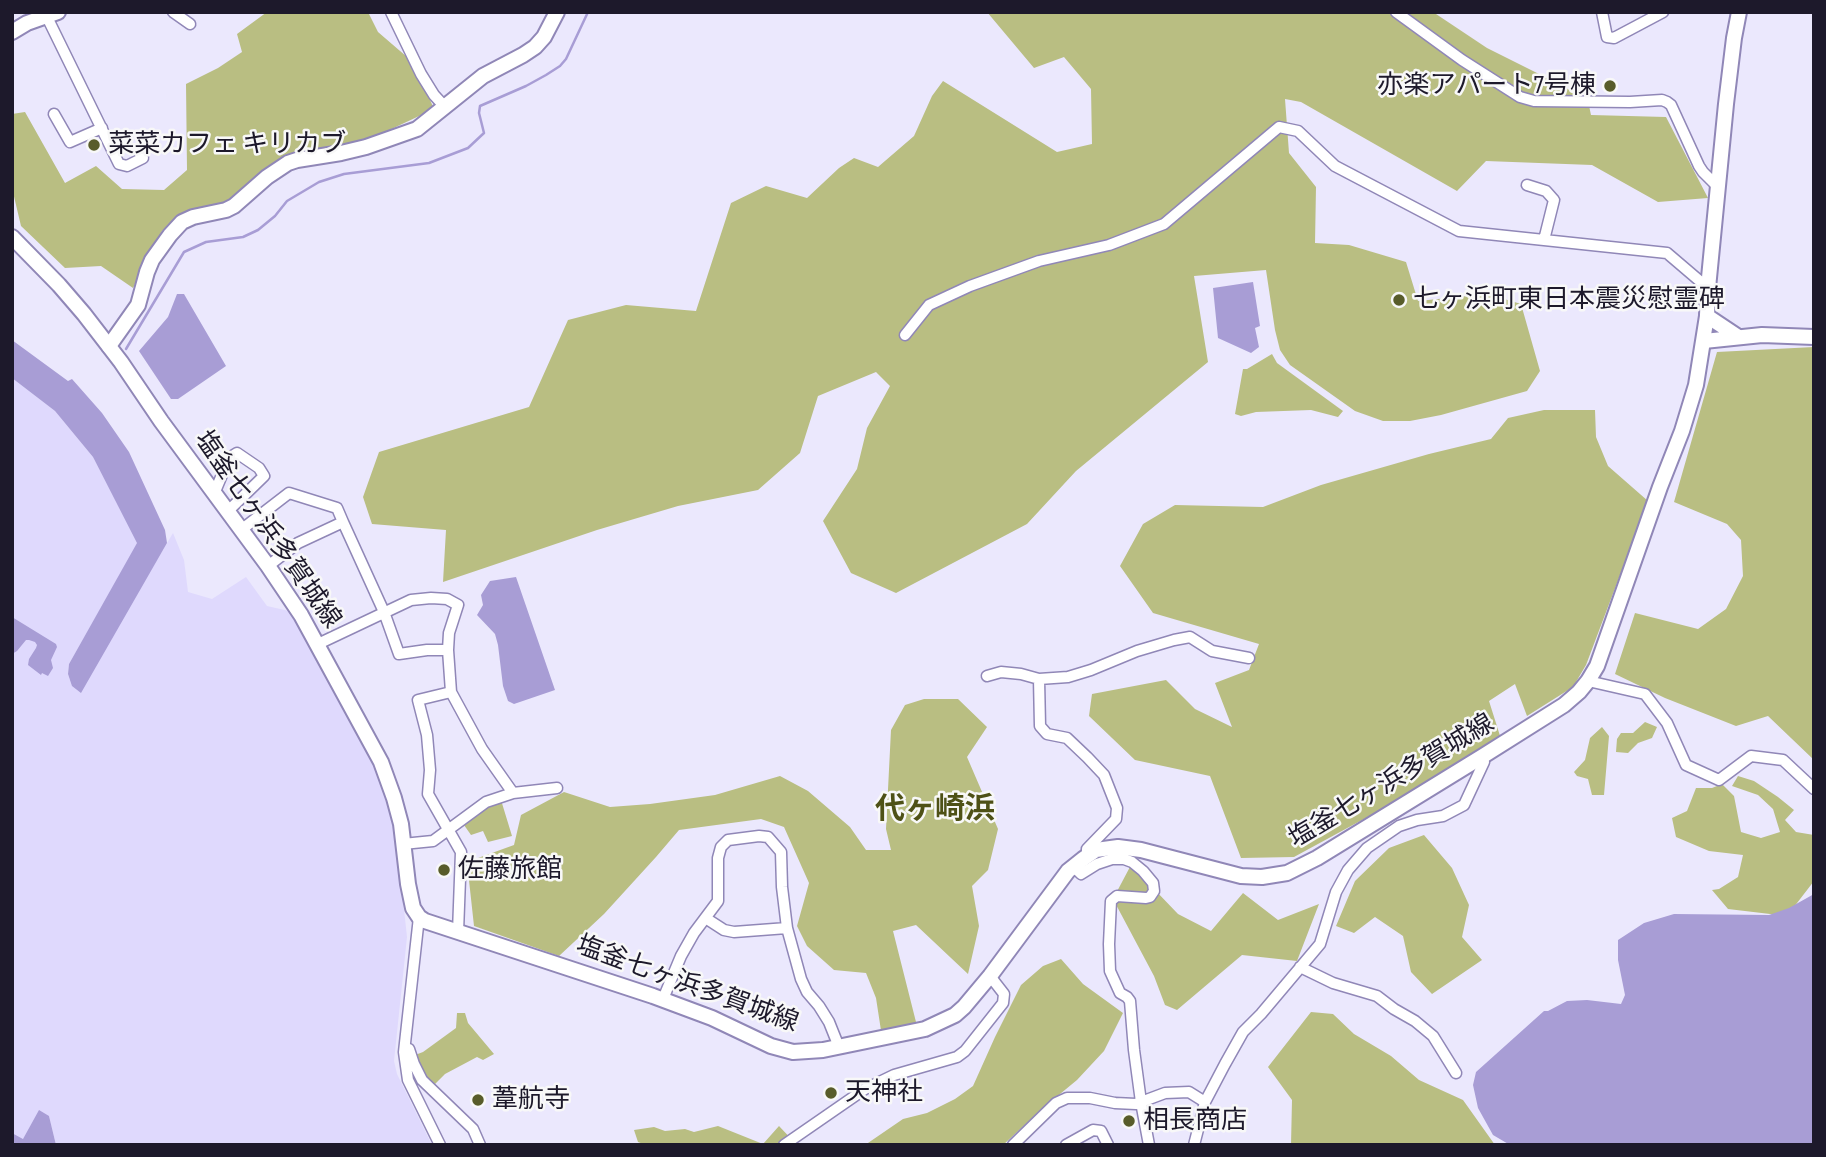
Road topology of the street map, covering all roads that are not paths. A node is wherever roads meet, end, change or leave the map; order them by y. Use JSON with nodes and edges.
{"nodes":[{"id":1,"x":173,"y":12,"type":"edge"},
{"id":2,"x":391,"y":12,"type":"edge"},
{"id":3,"x":557,"y":12,"type":"edge"},
{"id":4,"x":1396,"y":12,"type":"edge"},
{"id":5,"x":1602,"y":12,"type":"edge"},
{"id":6,"x":1663,"y":12,"type":"edge"},
{"id":7,"x":1739,"y":12,"type":"edge"},
{"id":8,"x":52,"y":15,"type":"edge"},
{"id":9,"x":190,"y":24,"type":"dead end"},
{"id":10,"x":12,"y":32,"type":"edge"},
{"id":11,"x":444,"y":107,"type":"junction"},
{"id":12,"x":54,"y":114,"type":"dead end"},
{"id":13,"x":102,"y":128,"type":"junction"},
{"id":14,"x":144,"y":158,"type":"dead end"},
{"id":15,"x":1527,"y":185,"type":"dead end"},
{"id":16,"x":1718,"y":187,"type":"junction"},
{"id":17,"x":12,"y":237,"type":"edge"},
{"id":18,"x":1544,"y":240,"type":"junction"},
{"id":19,"x":1708,"y":288,"type":"junction"},
{"id":20,"x":1707,"y":316,"type":"junction"},
{"id":21,"x":905,"y":335,"type":"dead end"},
{"id":22,"x":1737,"y":337,"type":"junction"},
{"id":23,"x":1814,"y":337,"type":"edge"},
{"id":24,"x":1704,"y":341,"type":"junction"},
{"id":25,"x":109,"y":346,"type":"junction"},
{"id":26,"x":214,"y":494,"type":"junction"},
{"id":27,"x":228,"y":512,"type":"junction"},
{"id":28,"x":343,"y":522,"type":"junction"},
{"id":29,"x":241,"y":530,"type":"junction"},
{"id":30,"x":268,"y":566,"type":"junction"},
{"id":31,"x":384,"y":612,"type":"junction"},
{"id":32,"x":318,"y":645,"type":"junction"},
{"id":33,"x":448,"y":650,"type":"junction"},
{"id":34,"x":1249,"y":658,"type":"dead end"},
{"id":35,"x":987,"y":676,"type":"dead end"},
{"id":36,"x":1039,"y":679,"type":"junction"},
{"id":37,"x":1588,"y":681,"type":"junction"},
{"id":38,"x":451,"y":692,"type":"junction"},
{"id":39,"x":1483,"y":756,"type":"junction"},
{"id":40,"x":557,"y":788,"type":"dead end"},
{"id":41,"x":1814,"y":789,"type":"edge"},
{"id":42,"x":513,"y":793,"type":"junction"},
{"id":43,"x":449,"y":831,"type":"junction"},
{"id":44,"x":403,"y":844,"type":"junction"},
{"id":45,"x":1087,"y":856,"type":"junction"},
{"id":46,"x":1073,"y":866,"type":"junction"},
{"id":47,"x":419,"y":916,"type":"junction"},
{"id":48,"x":707,"y":919,"type":"junction"},
{"id":49,"x":787,"y":928,"type":"junction"},
{"id":50,"x":458,"y":932,"type":"junction"},
{"id":51,"x":1300,"y":967,"type":"junction"},
{"id":52,"x":989,"y":976,"type":"junction"},
{"id":53,"x":663,"y":999,"type":"junction"},
{"id":54,"x":406,"y":1035,"type":"junction"},
{"id":55,"x":839,"y":1046,"type":"junction"},
{"id":56,"x":1456,"y":1073,"type":"dead end"},
{"id":57,"x":1142,"y":1102,"type":"junction"},
{"id":58,"x":1205,"y":1102,"type":"junction"},
{"id":59,"x":1015,"y":1144,"type":"edge"},
{"id":60,"x":440,"y":1145,"type":"edge"},
{"id":61,"x":480,"y":1145,"type":"edge"},
{"id":62,"x":784,"y":1145,"type":"edge"},
{"id":63,"x":1066,"y":1145,"type":"edge"},
{"id":64,"x":1108,"y":1145,"type":"edge"},
{"id":65,"x":1149,"y":1145,"type":"edge"},
{"id":66,"x":1194,"y":1145,"type":"edge"}],
"edges":[{"from":1,"to":9,"type":"street"},
{"from":2,"to":11,"type":"street"},
{"from":3,"to":11,"type":"main road"},
{"from":4,"to":16,"type":"street"},
{"from":5,"to":6,"type":"street"},
{"from":7,"to":16,"type":"main road","name":"塩釜七ヶ浜多賀城線"},
{"from":8,"to":10,"type":"main road"},
{"from":8,"to":13,"type":"street"},
{"from":11,"to":25,"type":"main road"},
{"from":12,"to":13,"type":"street"},
{"from":13,"to":14,"type":"street"},
{"from":15,"to":18,"type":"street"},
{"from":16,"to":19,"type":"main road","name":"塩釜七ヶ浜多賀城線"},
{"from":17,"to":25,"type":"main road","name":"塩釜七ヶ浜多賀城線"},
{"from":18,"to":19,"type":"street"},
{"from":18,"to":21,"type":"street"},
{"from":19,"to":20,"type":"main road","name":"塩釜七ヶ浜多賀城線"},
{"from":20,"to":22,"type":"main road"},
{"from":20,"to":24,"type":"main road","name":"塩釜七ヶ浜多賀城線"},
{"from":22,"to":23,"type":"main road"},
{"from":22,"to":24,"type":"main road"},
{"from":24,"to":37,"type":"main road","name":"塩釜七ヶ浜多賀城線"},
{"from":25,"to":26,"type":"main road","name":"塩釜七ヶ浜多賀城線"},
{"from":26,"to":27,"type":"main road","name":"塩釜七ヶ浜多賀城線"},
{"from":26,"to":27,"type":"street"},
{"from":27,"to":29,"type":"main road","name":"塩釜七ヶ浜多賀城線"},
{"from":28,"to":29,"type":"street"},
{"from":28,"to":30,"type":"street"},
{"from":28,"to":31,"type":"street"},
{"from":29,"to":30,"type":"main road","name":"塩釜七ヶ浜多賀城線"},
{"from":30,"to":32,"type":"main road","name":"塩釜七ヶ浜多賀城線"},
{"from":31,"to":32,"type":"street"},
{"from":31,"to":33,"type":"street"},
{"from":31,"to":33,"type":"street"},
{"from":32,"to":44,"type":"main road","name":"塩釜七ヶ浜多賀城線"},
{"from":33,"to":38,"type":"street"},
{"from":34,"to":36,"type":"street"},
{"from":35,"to":36,"type":"street"},
{"from":36,"to":45,"type":"street"},
{"from":37,"to":39,"type":"main road","name":"塩釜七ヶ浜多賀城線"},
{"from":37,"to":41,"type":"street"},
{"from":38,"to":42,"type":"street"},
{"from":38,"to":43,"type":"street"},
{"from":39,"to":45,"type":"main road","name":"塩釜七ヶ浜多賀城線"},
{"from":39,"to":51,"type":"street"},
{"from":40,"to":42,"type":"street"},
{"from":42,"to":43,"type":"street"},
{"from":43,"to":44,"type":"street"},
{"from":43,"to":50,"type":"street"},
{"from":44,"to":47,"type":"main road","name":"塩釜七ヶ浜多賀城線"},
{"from":45,"to":46,"type":"main road","name":"塩釜七ヶ浜多賀城線"},
{"from":46,"to":52,"type":"main road","name":"塩釜七ヶ浜多賀城線"},
{"from":46,"to":57,"type":"street"},
{"from":47,"to":50,"type":"main road","name":"塩釜七ヶ浜多賀城線"},
{"from":47,"to":54,"type":"street"},
{"from":48,"to":49,"type":"street"},
{"from":48,"to":49,"type":"street"},
{"from":48,"to":53,"type":"street"},
{"from":49,"to":55,"type":"street"},
{"from":50,"to":53,"type":"main road","name":"塩釜七ヶ浜多賀城線"},
{"from":51,"to":56,"type":"street"},
{"from":51,"to":58,"type":"street"},
{"from":52,"to":55,"type":"main road","name":"塩釜七ヶ浜多賀城線"},
{"from":52,"to":62,"type":"street"},
{"from":53,"to":55,"type":"main road","name":"塩釜七ヶ浜多賀城線"},
{"from":54,"to":60,"type":"street"},
{"from":54,"to":61,"type":"street"},
{"from":57,"to":58,"type":"street"},
{"from":57,"to":59,"type":"street"},
{"from":57,"to":65,"type":"street"},
{"from":58,"to":66,"type":"street"},
{"from":63,"to":64,"type":"street"}]}
